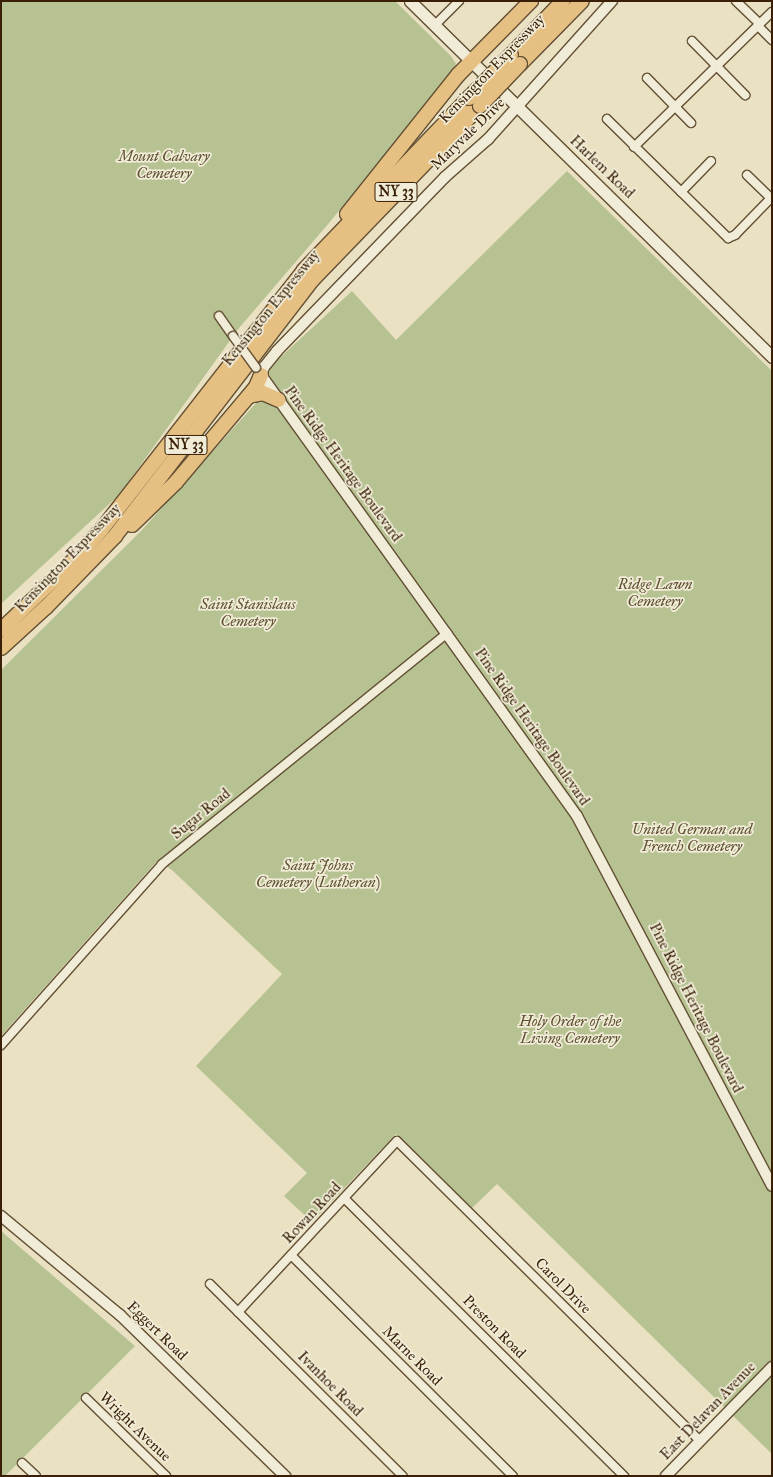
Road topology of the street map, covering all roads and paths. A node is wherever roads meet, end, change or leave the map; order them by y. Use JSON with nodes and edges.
{"nodes":[{"id":1,"x":410,"y":1,"type":"edge"},
{"id":2,"x":459,"y":1,"type":"edge"},
{"id":3,"x":531,"y":1,"type":"edge"},
{"id":4,"x":563,"y":1,"type":"edge"},
{"id":5,"x":582,"y":1,"type":"edge"},
{"id":6,"x":612,"y":1,"type":"edge"},
{"id":7,"x":736,"y":1,"type":"edge"},
{"id":8,"x":772,"y":12,"type":"edge"},
{"id":9,"x":435,"y":25,"type":"junction"},
{"id":10,"x":759,"y":25,"type":"junction"},
{"id":11,"x":772,"y":40,"type":"edge"},
{"id":12,"x":692,"y":41,"type":"dead end"},
{"id":13,"x":515,"y":60,"type":"junction"},
{"id":14,"x":472,"y":61,"type":"junction"},
{"id":15,"x":718,"y":67,"type":"junction"},
{"id":16,"x":647,"y":78,"type":"dead end"},
{"id":17,"x":745,"y":95,"type":"dead end"},
{"id":18,"x":474,"y":102,"type":"junction"},
{"id":19,"x":518,"y":106,"type":"junction"},
{"id":20,"x":675,"y":106,"type":"junction"},
{"id":21,"x":607,"y":119,"type":"dead end"},
{"id":22,"x":691,"y":123,"type":"dead end"},
{"id":23,"x":634,"y":147,"type":"junction"},
{"id":24,"x":711,"y":161,"type":"dead end"},
{"id":25,"x":747,"y":175,"type":"dead end"},
{"id":26,"x":681,"y":192,"type":"junction"},
{"id":27,"x":772,"y":198,"type":"edge"},
{"id":28,"x":322,"y":251,"type":"junction"},
{"id":29,"x":219,"y":316,"type":"dead end"},
{"id":30,"x":772,"y":357,"type":"edge"},
{"id":31,"x":259,"y":371,"type":"junction"},
{"id":32,"x":248,"y":396,"type":"junction"},
{"id":33,"x":279,"y":400,"type":"junction"},
{"id":34,"x":101,"y":551,"type":"junction"},
{"id":35,"x":1,"y":630,"type":"edge"},
{"id":36,"x":447,"y":633,"type":"junction"},
{"id":37,"x":1,"y":648,"type":"edge"},
{"id":38,"x":1,"y":1045,"type":"edge"},
{"id":39,"x":406,"y":1150,"type":"joint"},
{"id":40,"x":772,"y":1186,"type":"edge"},
{"id":41,"x":344,"y":1198,"type":"junction"},
{"id":42,"x":1,"y":1216,"type":"edge"},
{"id":43,"x":291,"y":1255,"type":"junction"},
{"id":44,"x":210,"y":1284,"type":"dead end"},
{"id":45,"x":238,"y":1312,"type":"junction"},
{"id":46,"x":772,"y":1367,"type":"edge"},
{"id":47,"x":86,"y":1398,"type":"dead end"},
{"id":48,"x":700,"y":1441,"type":"junction"},
{"id":49,"x":22,"y":1463,"type":"dead end"},
{"id":50,"x":36,"y":1476,"type":"edge"},
{"id":51,"x":166,"y":1476,"type":"edge"},
{"id":52,"x":285,"y":1476,"type":"edge"},
{"id":53,"x":403,"y":1476,"type":"edge"},
{"id":54,"x":514,"y":1476,"type":"edge"},
{"id":55,"x":624,"y":1476,"type":"edge"},
{"id":56,"x":666,"y":1476,"type":"edge"}],
"edges":[{"from":1,"to":9,"type":"main road","name":"Harlem Road"},
{"from":2,"to":9,"type":"street"},
{"from":3,"to":14,"type":"highway"},
{"from":4,"to":13,"type":"highway","name":"Kensington Expressway","number":"NY 33"},
{"from":5,"to":13,"type":"highway","name":"Kensington Expressway","number":"NY 33"},
{"from":6,"to":19,"type":"street","name":"Maryvale Drive"},
{"from":7,"to":10,"type":"street"},
{"from":8,"to":10,"type":"street"},
{"from":9,"to":14,"type":"main road","name":"Harlem Road"},
{"from":10,"to":11,"type":"street"},
{"from":10,"to":15,"type":"street"},
{"from":12,"to":15,"type":"street"},
{"from":13,"to":18,"type":"highway","name":"Kensington Expressway","number":"NY 33","bridge":true},
{"from":14,"to":19,"type":"main road","name":"Harlem Road"},
{"from":14,"to":28,"type":"highway"},
{"from":15,"to":17,"type":"street"},
{"from":15,"to":20,"type":"street"},
{"from":16,"to":20,"type":"street"},
{"from":18,"to":28,"type":"highway","name":"Kensington Expressway","number":"NY 33"},
{"from":18,"to":34,"type":"highway","name":"Kensington Expressway","number":"NY 33"},
{"from":19,"to":30,"type":"main road","name":"Harlem Road"},
{"from":19,"to":31,"type":"street","name":"Maryvale Drive"},
{"from":20,"to":22,"type":"street"},
{"from":20,"to":23,"type":"street"},
{"from":21,"to":23,"type":"street"},
{"from":23,"to":26,"type":"street"},
{"from":24,"to":26,"type":"street"},
{"from":25,"to":27,"type":"street"},
{"from":26,"to":27,"type":"street"},
{"from":28,"to":35,"type":"highway","name":"Kensington Expressway","number":"NY 33"},
{"from":29,"to":31,"type":"street","name":"Pine Ridge Heritage Boulevard","bridge":true},
{"from":31,"to":32,"type":"highway"},
{"from":31,"to":33,"type":"street","name":"Pine Ridge Heritage Boulevard"},
{"from":32,"to":33,"type":"highway"},
{"from":32,"to":34,"type":"highway"},
{"from":33,"to":36,"type":"street","name":"Pine Ridge Heritage Boulevard"},
{"from":34,"to":37,"type":"highway","name":"Kensington Expressway","number":"NY 33"},
{"from":36,"to":38,"type":"street","name":"Sugar Road"},
{"from":36,"to":40,"type":"street","name":"Pine Ridge Heritage Boulevard"},
{"from":39,"to":41,"type":"street","name":"Rowan Road"},
{"from":39,"to":48,"type":"street","name":"Carol Drive"},
{"from":41,"to":43,"type":"street","name":"Rowan Road"},
{"from":41,"to":55,"type":"street","name":"Preston Road"},
{"from":42,"to":52,"type":"street","name":"Eggert Road"},
{"from":43,"to":45,"type":"street","name":"Rowan Road"},
{"from":43,"to":54,"type":"street","name":"Marne Road"},
{"from":44,"to":45,"type":"street","name":"Ivanhoe Road"},
{"from":45,"to":53,"type":"street","name":"Ivanhoe Road"},
{"from":46,"to":48,"type":"street","name":"East Delavan Avenue"},
{"from":47,"to":51,"type":"street","name":"Wright Avenue"},
{"from":48,"to":56,"type":"street","name":"East Delavan Avenue"},
{"from":49,"to":50,"type":"street"}]}
